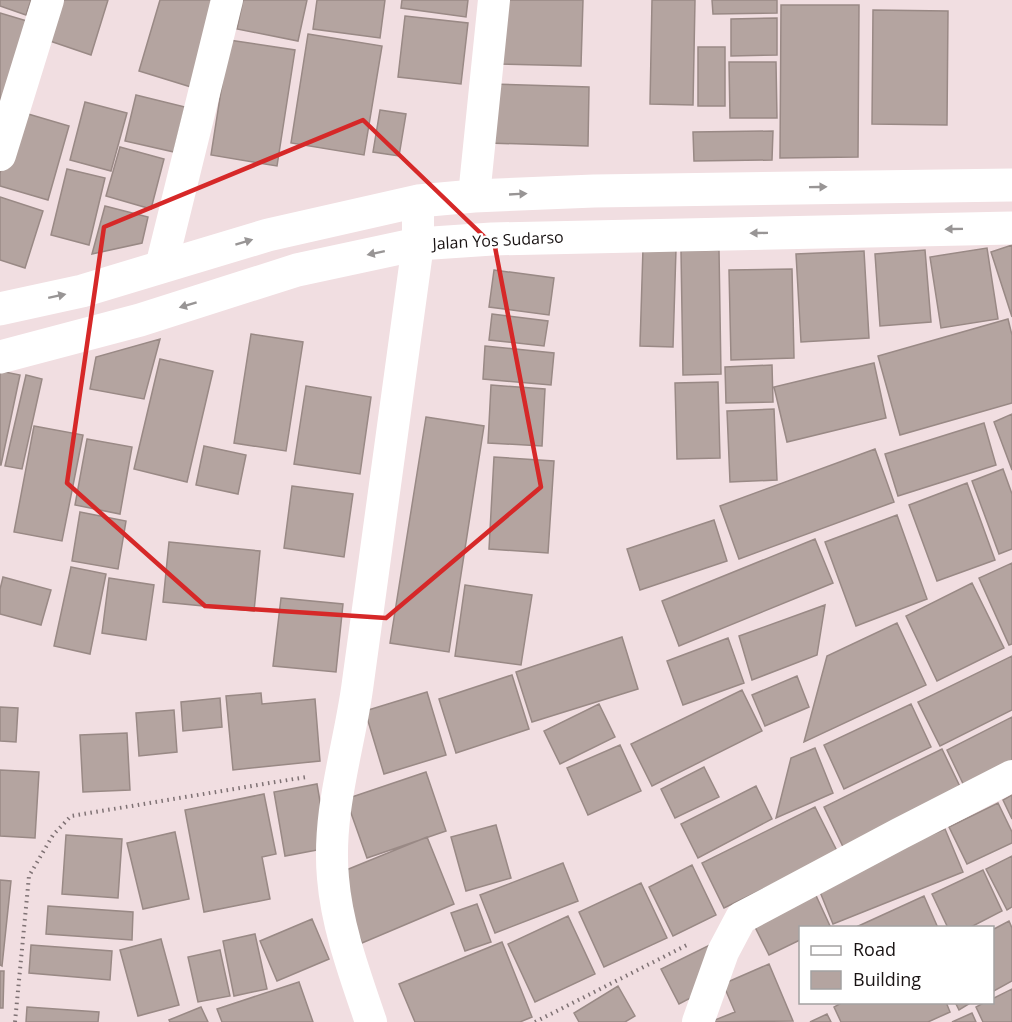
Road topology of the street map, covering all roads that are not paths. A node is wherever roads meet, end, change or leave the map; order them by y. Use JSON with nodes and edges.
{"nodes":[{"id":1,"x":48,"y":0,"type":"edge"},
{"id":2,"x":227,"y":0,"type":"edge"},
{"id":3,"x":494,"y":0,"type":"edge"},
{"id":4,"x":0,"y":155,"type":"edge"},
{"id":5,"x":1012,"y":185,"type":"edge"},
{"id":6,"x":474,"y":196,"type":"junction"},
{"id":7,"x":418,"y":201,"type":"junction"},
{"id":8,"x":1012,"y":228,"type":"edge"},
{"id":9,"x":418,"y":244,"type":"junction"},
{"id":10,"x":161,"y":267,"type":"junction"},
{"id":11,"x":0,"y":309,"type":"edge"},
{"id":12,"x":0,"y":357,"type":"edge"},
{"id":13,"x":1012,"y":776,"type":"edge"},
{"id":14,"x":371,"y":1022,"type":"edge"},
{"id":15,"x":698,"y":1022,"type":"edge"}],
"edges":[{"from":1,"to":4,"type":"street"},
{"from":2,"to":10,"type":"street"},
{"from":3,"to":6,"type":"street"},
{"from":6,"to":5,"type":"main road","one_way":true},
{"from":6,"to":7,"type":"main road"},
{"from":7,"to":9,"type":"street"},
{"from":10,"to":7,"type":"main road","one_way":true},
{"from":8,"to":9,"type":"main road","name":"Jalan Yos Sudarso","one_way":true},
{"from":9,"to":12,"type":"main road","name":"Jalan Yos Sudarso","one_way":true},
{"from":9,"to":14,"type":"street"},
{"from":11,"to":10,"type":"main road","one_way":true},
{"from":13,"to":15,"type":"street"}]}
